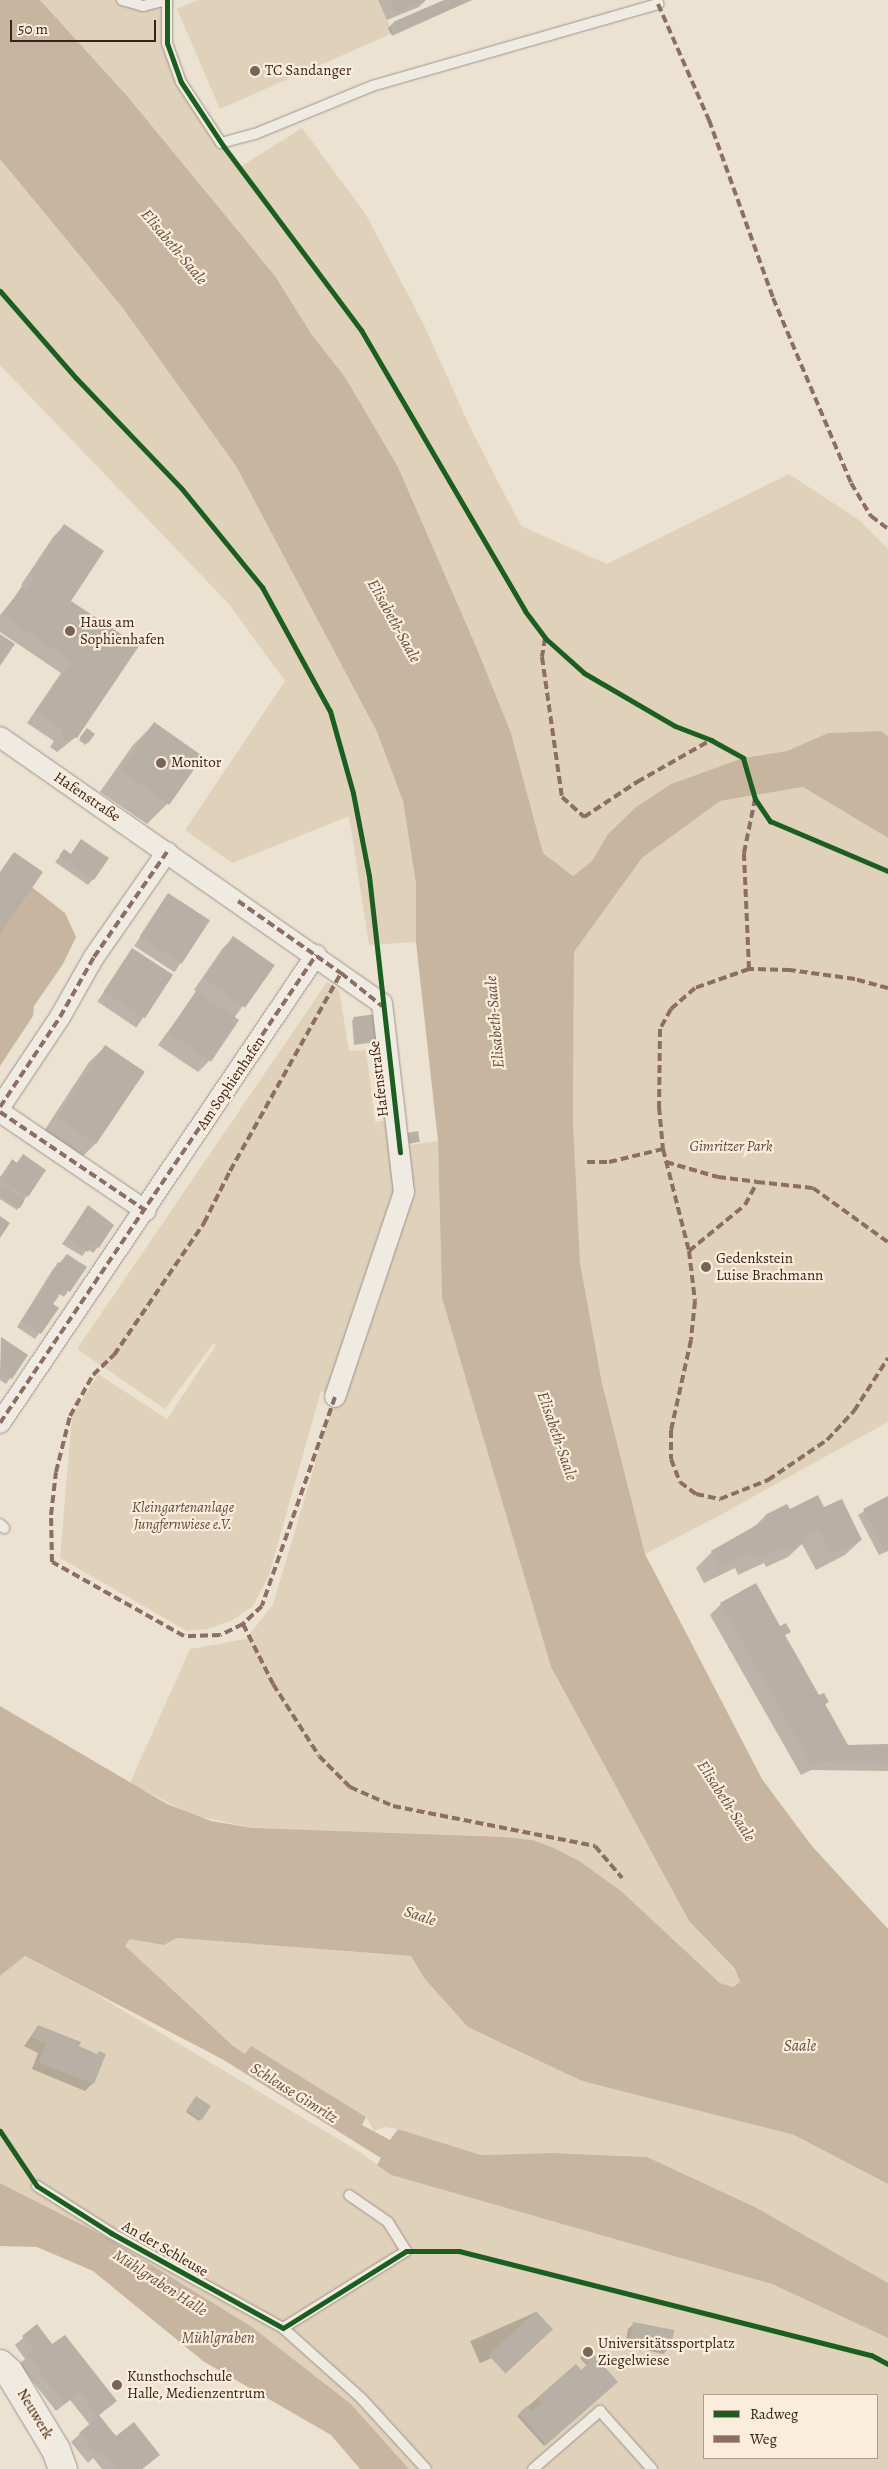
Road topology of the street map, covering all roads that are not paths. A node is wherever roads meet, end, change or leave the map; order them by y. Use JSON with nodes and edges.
{"nodes":[{"id":1,"x":122,"y":0,"type":"edge"},
{"id":2,"x":167,"y":0,"type":"edge"},
{"id":3,"x":657,"y":0,"type":"edge"},
{"id":4,"x":0,"y":737,"type":"edge"},
{"id":5,"x":167,"y":852,"type":"junction"},
{"id":6,"x":316,"y":955,"type":"junction"},
{"id":7,"x":0,"y":1107,"type":"edge"},
{"id":8,"x":0,"y":1112,"type":"edge"},
{"id":9,"x":146,"y":1211,"type":"junction"},
{"id":10,"x":336,"y":1397,"type":"dead end"},
{"id":11,"x":0,"y":1424,"type":"edge"},
{"id":12,"x":37,"y":2186,"type":"dead end"},
{"id":13,"x":349,"y":2195,"type":"dead end"},
{"id":14,"x":283,"y":2328,"type":"junction"},
{"id":15,"x":0,"y":2364,"type":"edge"},
{"id":16,"x":63,"y":2469,"type":"edge"},
{"id":17,"x":426,"y":2469,"type":"edge"},
{"id":18,"x":532,"y":2469,"type":"edge"},
{"id":19,"x":652,"y":2469,"type":"edge"}],
"edges":[{"from":1,"to":2,"type":"lane"},
{"from":2,"to":3,"type":"lane"},
{"from":4,"to":5,"type":"street","name":"Hafenstraße"},
{"from":5,"to":6,"type":"street","name":"Hafenstraße"},
{"from":5,"to":7,"type":"street"},
{"from":6,"to":9,"type":"street","name":"Am Sophienhafen"},
{"from":6,"to":10,"type":"street","name":"Hafenstraße"},
{"from":8,"to":9,"type":"street"},
{"from":9,"to":11,"type":"street","name":"Am Sophienhafen"},
{"from":12,"to":14,"type":"lane","name":"An der Schleuse"},
{"from":13,"to":14,"type":"lane"},
{"from":14,"to":17,"type":"lane","name":"An der Schleuse"},
{"from":15,"to":16,"type":"street","name":"Neuwerk"},
{"from":18,"to":19,"type":"lane"}]}
